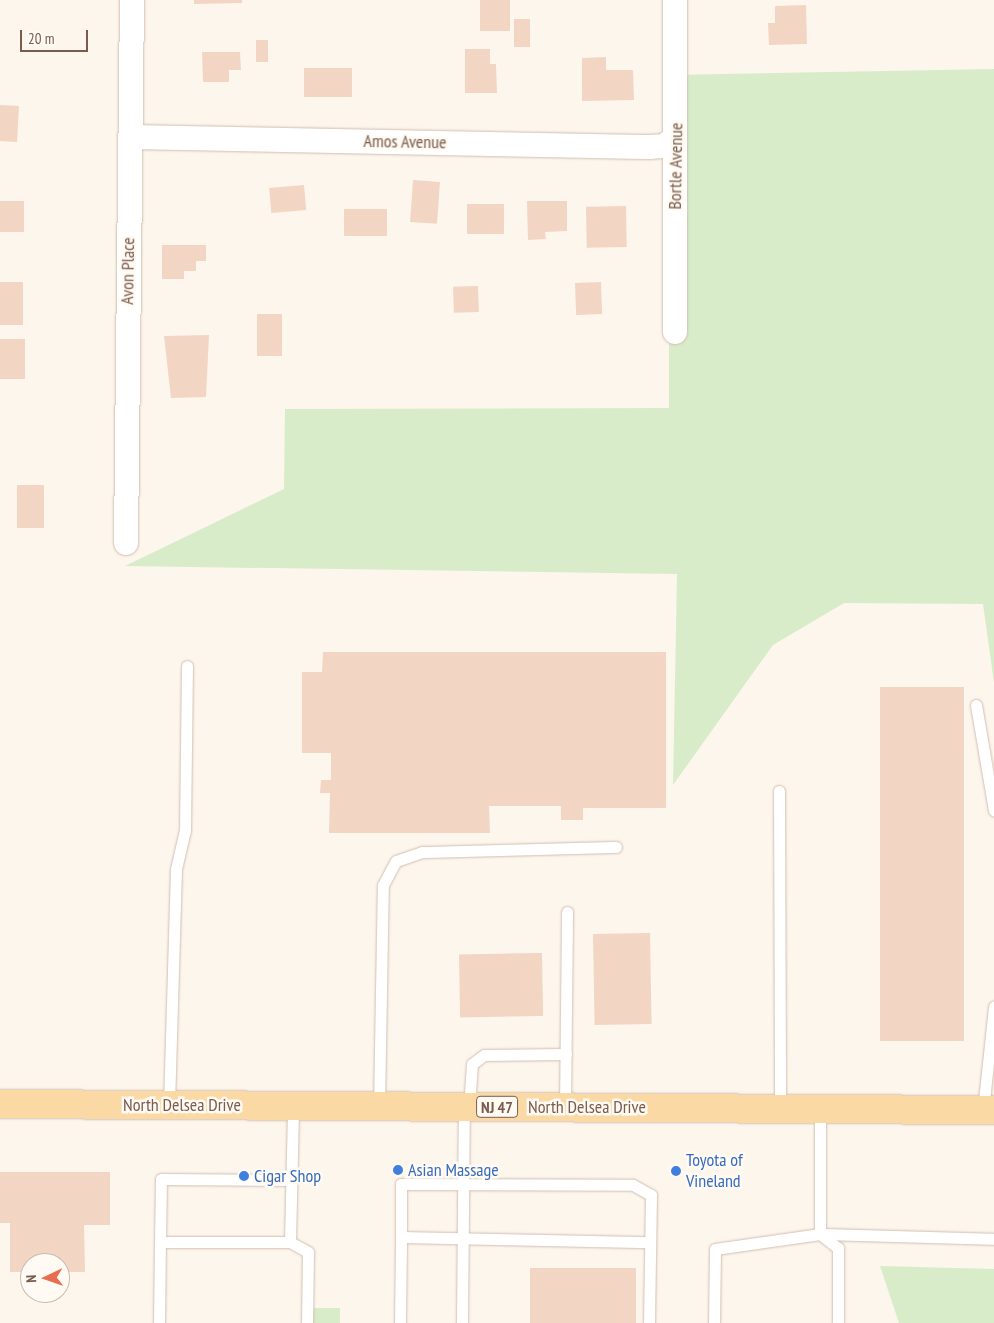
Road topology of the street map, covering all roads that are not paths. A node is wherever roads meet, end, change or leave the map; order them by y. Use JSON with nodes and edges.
{"nodes":[{"id":1,"x":132,"y":0,"type":"edge"},
{"id":2,"x":675,"y":0,"type":"edge"},
{"id":3,"x":131,"y":137,"type":"junction"},
{"id":4,"x":676,"y":137,"type":"junction"},
{"id":5,"x":675,"y":332,"type":"dead end"},
{"id":6,"x":126,"y":542,"type":"dead end"},
{"id":7,"x":187,"y":666,"type":"dead end"},
{"id":8,"x":976,"y":705,"type":"dead end"},
{"id":9,"x":779,"y":791,"type":"dead end"},
{"id":10,"x":994,"y":810,"type":"edge"},
{"id":11,"x":616,"y":847,"type":"dead end"},
{"id":12,"x":567,"y":912,"type":"dead end"},
{"id":13,"x":994,"y":1007,"type":"edge"},
{"id":14,"x":991,"y":1046,"type":"edge"},
{"id":15,"x":566,"y":1054,"type":"junction"},
{"id":16,"x":0,"y":1104,"type":"edge"},
{"id":17,"x":169,"y":1105,"type":"junction"},
{"id":18,"x":293,"y":1105,"type":"junction"},
{"id":19,"x":379,"y":1106,"type":"junction"},
{"id":20,"x":467,"y":1107,"type":"junction"},
{"id":21,"x":565,"y":1107,"type":"junction"},
{"id":22,"x":780,"y":1109,"type":"junction"},
{"id":23,"x":820,"y":1109,"type":"junction"},
{"id":24,"x":988,"y":1110,"type":"edge"},
{"id":25,"x":292,"y":1180,"type":"junction"},
{"id":26,"x":463,"y":1184,"type":"junction"},
{"id":27,"x":820,"y":1234,"type":"junction"},
{"id":28,"x":401,"y":1237,"type":"junction"},
{"id":29,"x":463,"y":1238,"type":"junction"},
{"id":30,"x":994,"y":1239,"type":"edge"},
{"id":31,"x":160,"y":1242,"type":"junction"},
{"id":32,"x":290,"y":1242,"type":"junction"},
{"id":33,"x":650,"y":1242,"type":"junction"},
{"id":34,"x":159,"y":1323,"type":"edge"},
{"id":35,"x":307,"y":1323,"type":"edge"},
{"id":36,"x":400,"y":1323,"type":"edge"},
{"id":37,"x":462,"y":1323,"type":"edge"},
{"id":38,"x":649,"y":1323,"type":"edge"},
{"id":39,"x":714,"y":1323,"type":"edge"},
{"id":40,"x":838,"y":1323,"type":"edge"}],
"edges":[{"from":1,"to":3,"type":"street","name":"Avon Place"},
{"from":2,"to":4,"type":"street","name":"Bortle Avenue"},
{"from":3,"to":4,"type":"street","name":"Amos Avenue"},
{"from":3,"to":6,"type":"street","name":"Avon Place"},
{"from":4,"to":5,"type":"street","name":"Bortle Avenue"},
{"from":7,"to":17,"type":"lane"},
{"from":8,"to":10,"type":"lane"},
{"from":9,"to":22,"type":"lane"},
{"from":11,"to":19,"type":"lane"},
{"from":12,"to":15,"type":"lane"},
{"from":13,"to":14,"type":"lane"},
{"from":14,"to":24,"type":"lane"},
{"from":15,"to":20,"type":"lane"},
{"from":15,"to":21,"type":"lane"},
{"from":16,"to":17,"type":"main road","name":"North Delsea Drive","number":"NJ 47"},
{"from":17,"to":18,"type":"main road","name":"North Delsea Drive","number":"NJ 47"},
{"from":18,"to":19,"type":"main road","name":"North Delsea Drive","number":"NJ 47"},
{"from":18,"to":25,"type":"lane"},
{"from":19,"to":20,"type":"main road","name":"North Delsea Drive","number":"NJ 47"},
{"from":20,"to":21,"type":"main road","name":"North Delsea Drive","number":"NJ 47"},
{"from":20,"to":26,"type":"lane"},
{"from":21,"to":22,"type":"main road","name":"North Delsea Drive","number":"NJ 47"},
{"from":22,"to":23,"type":"main road","name":"North Delsea Drive","number":"NJ 47"},
{"from":23,"to":24,"type":"main road","name":"North Delsea Drive","number":"NJ 47"},
{"from":23,"to":27,"type":"lane"},
{"from":25,"to":31,"type":"lane"},
{"from":25,"to":32,"type":"lane"},
{"from":26,"to":28,"type":"lane"},
{"from":26,"to":29,"type":"lane"},
{"from":26,"to":33,"type":"lane"},
{"from":27,"to":30,"type":"lane"},
{"from":27,"to":39,"type":"lane"},
{"from":27,"to":40,"type":"lane"},
{"from":28,"to":29,"type":"lane"},
{"from":28,"to":36,"type":"lane"},
{"from":29,"to":33,"type":"lane"},
{"from":29,"to":37,"type":"lane"},
{"from":31,"to":32,"type":"lane"},
{"from":31,"to":34,"type":"lane"},
{"from":32,"to":35,"type":"lane"},
{"from":33,"to":38,"type":"lane"}]}
